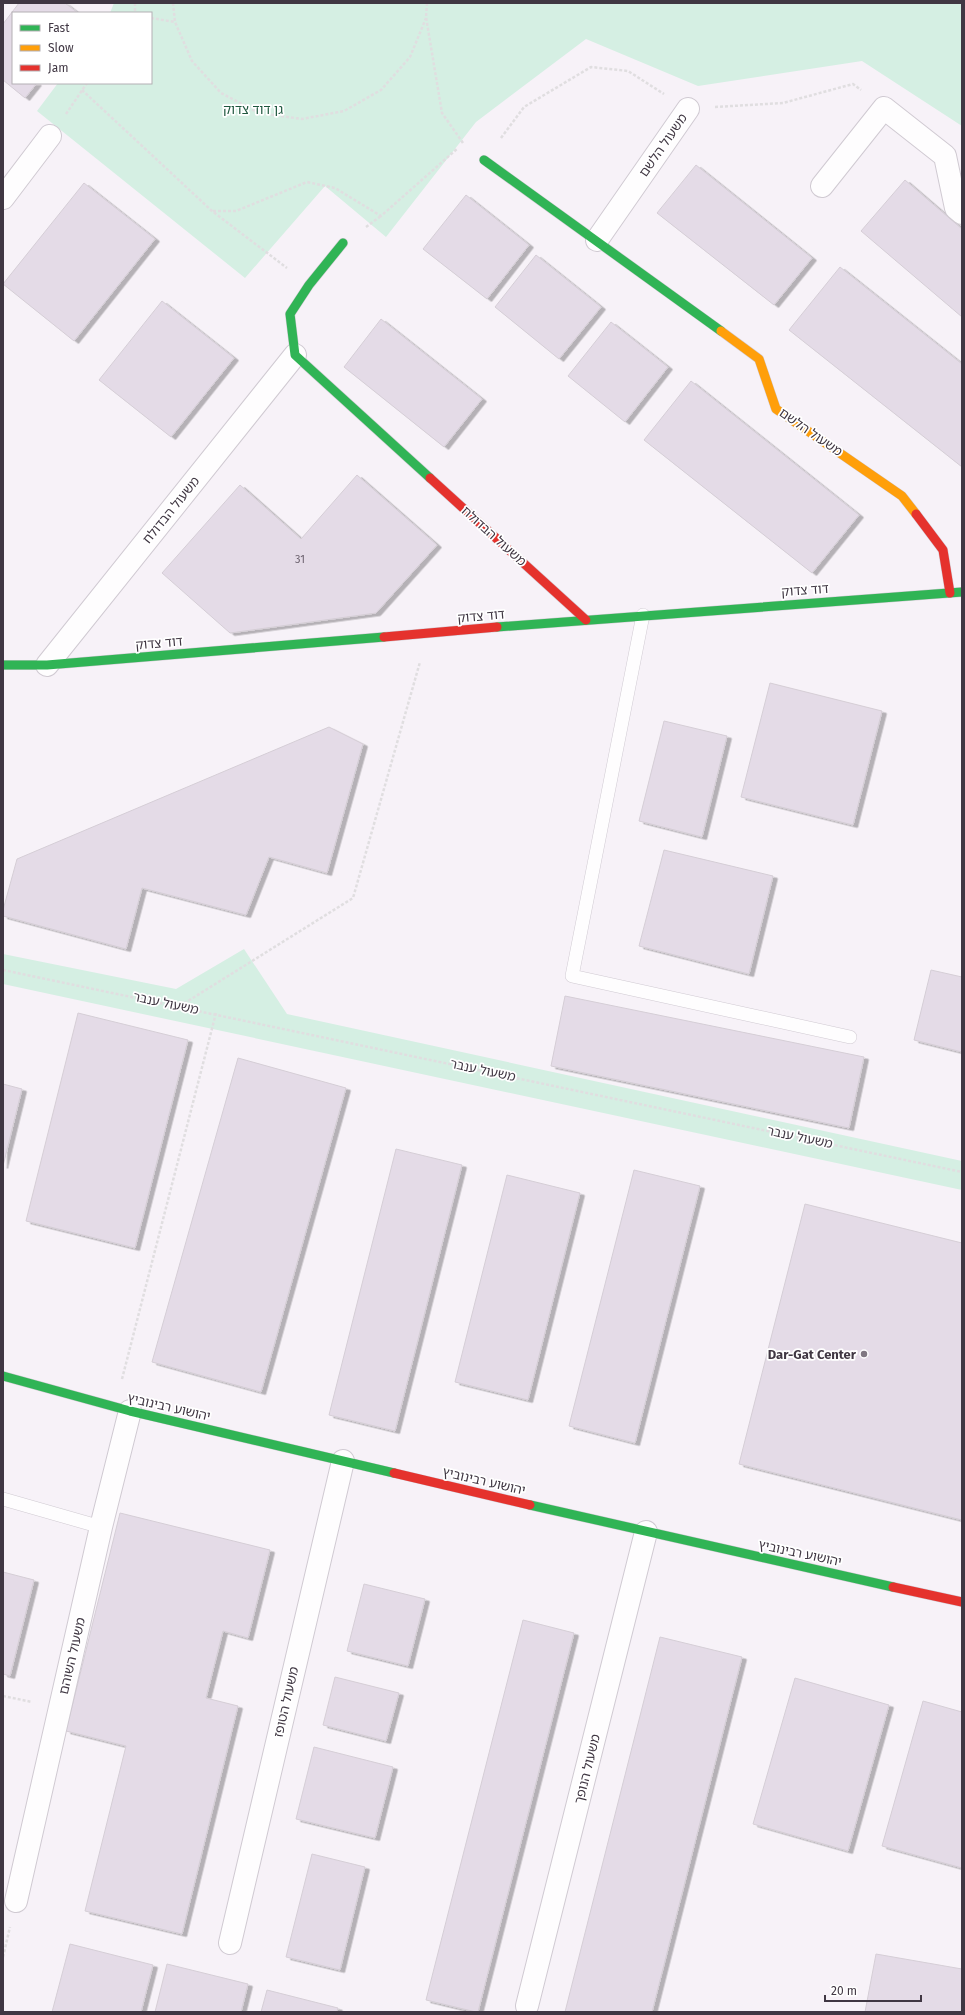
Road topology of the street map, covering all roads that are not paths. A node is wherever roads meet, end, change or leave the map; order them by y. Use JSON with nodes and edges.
{"nodes":[{"id":1,"x":688,"y":109,"type":"road end"},
{"id":2,"x":50,"y":136,"type":"road end"},
{"id":3,"x":484,"y":160,"type":"road end"},
{"id":4,"x":822,"y":186,"type":"dead end"},
{"id":5,"x":3,"y":198,"type":"edge"},
{"id":6,"x":962,"y":213,"type":"edge"},
{"id":7,"x":597,"y":240,"type":"junction"},
{"id":8,"x":344,"y":243,"type":"dead end"},
{"id":9,"x":295,"y":355,"type":"junction"},
{"id":10,"x":962,"y":592,"type":"edge"},
{"id":11,"x":950,"y":593,"type":"junction"},
{"id":12,"x":643,"y":615,"type":"junction"},
{"id":13,"x":586,"y":620,"type":"junction"},
{"id":14,"x":3,"y":665,"type":"edge"},
{"id":15,"x":47,"y":665,"type":"junction"},
{"id":16,"x":850,"y":1037,"type":"dead end"},
{"id":17,"x":3,"y":1376,"type":"edge"},
{"id":18,"x":123,"y":1409,"type":"junction"},
{"id":19,"x":343,"y":1461,"type":"junction"},
{"id":20,"x":3,"y":1500,"type":"edge"},
{"id":21,"x":101,"y":1527,"type":"junction"},
{"id":22,"x":646,"y":1532,"type":"junction"},
{"id":23,"x":962,"y":1602,"type":"edge"},
{"id":24,"x":16,"y":1901,"type":"dead end"},
{"id":25,"x":230,"y":1943,"type":"dead end"},
{"id":26,"x":528,"y":2006,"type":"dead end"}],
"edges":[{"from":1,"to":7,"type":"street","name":"משעול הלשם"},
{"from":2,"to":5,"type":"street"},
{"from":3,"to":7,"type":"street","name":"משעול הלשם"},
{"from":4,"to":6,"type":"street"},
{"from":7,"to":11,"type":"street","name":"משעול הלשם"},
{"from":8,"to":9,"type":"street"},
{"from":9,"to":13,"type":"street","name":"משעול הבדולח"},
{"from":9,"to":15,"type":"street","name":"משעול הבדולח"},
{"from":10,"to":11,"type":"street","name":"דוד צדוק"},
{"from":11,"to":12,"type":"street","name":"דוד צדוק"},
{"from":12,"to":13,"type":"street","name":"דוד צדוק"},
{"from":12,"to":16,"type":"lane"},
{"from":13,"to":15,"type":"street","name":"דוד צדוק"},
{"from":14,"to":15,"type":"street","name":"דוד צדוק"},
{"from":17,"to":18,"type":"street","name":"יהושוע רבינוביץ"},
{"from":18,"to":19,"type":"street","name":"יהושוע רבינוביץ"},
{"from":18,"to":21,"type":"street","name":"משעול השוהם"},
{"from":19,"to":22,"type":"street","name":"יהושוע רבינוביץ"},
{"from":19,"to":25,"type":"street","name":"משעול הטופז"},
{"from":20,"to":21,"type":"lane"},
{"from":21,"to":24,"type":"street","name":"משעול השוהם"},
{"from":22,"to":23,"type":"street","name":"יהושוע רבינוביץ"},
{"from":22,"to":26,"type":"street","name":"משעול הנופך"}]}
